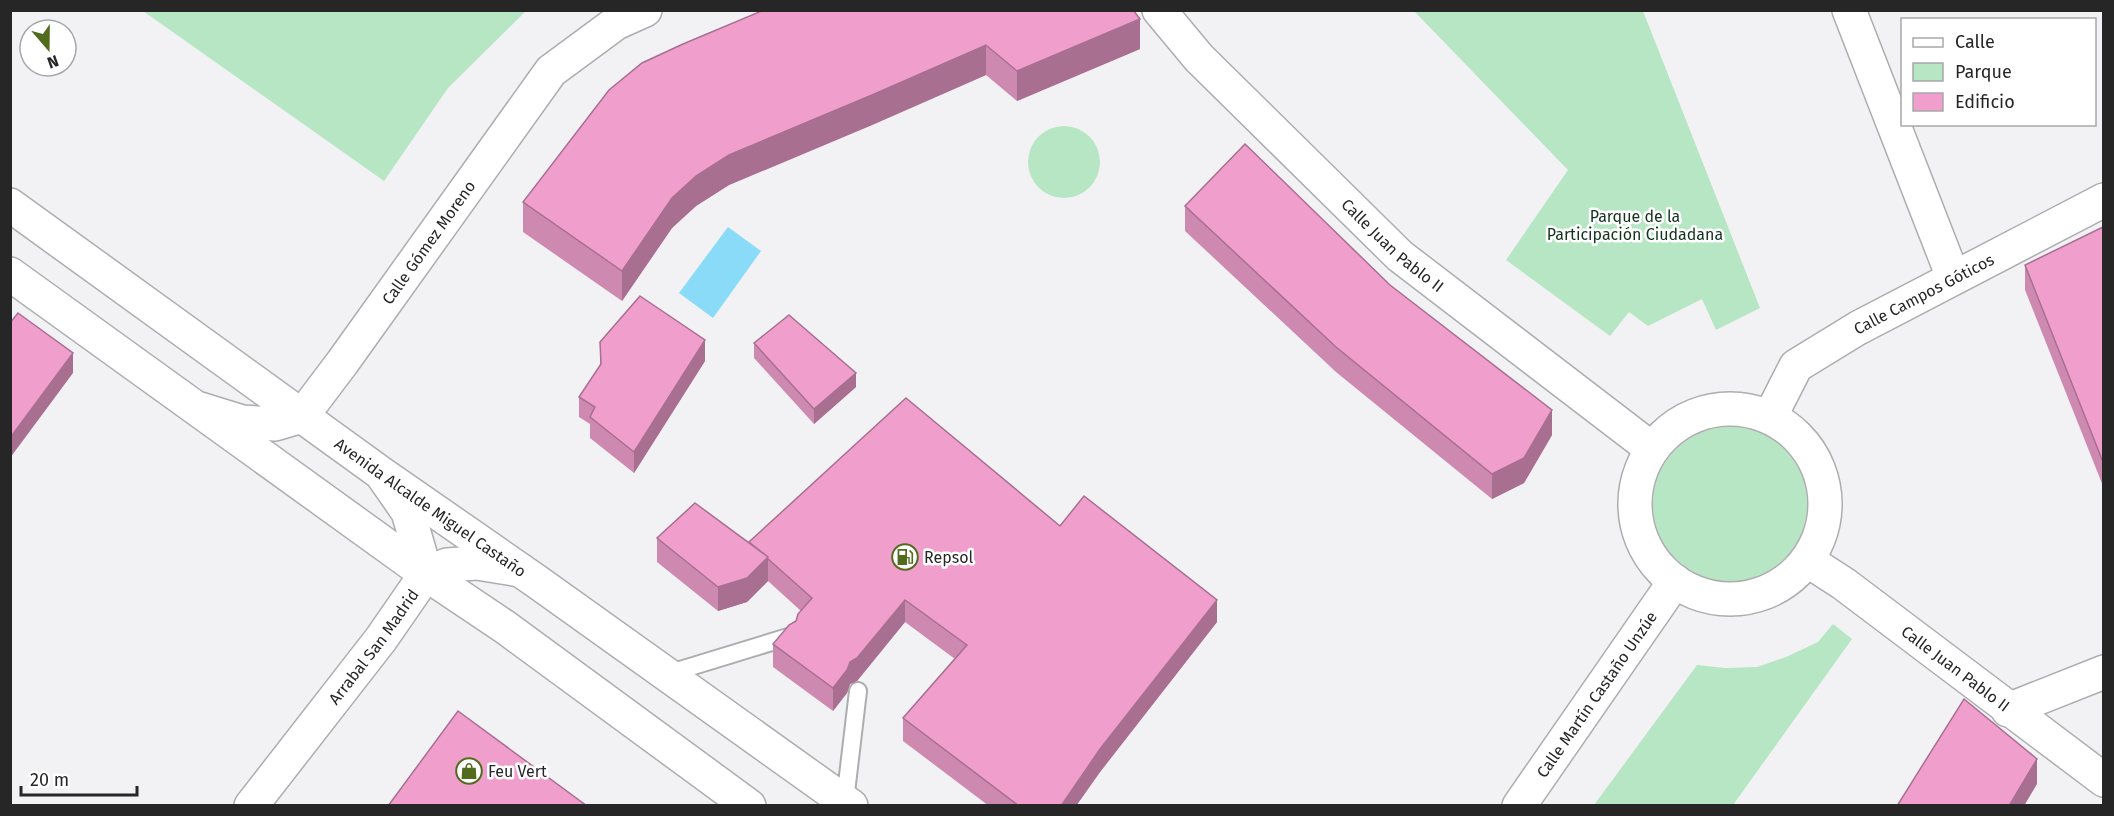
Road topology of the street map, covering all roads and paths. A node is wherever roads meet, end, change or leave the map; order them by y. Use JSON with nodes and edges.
{"nodes":[{"id":1,"x":645,"y":10,"type":"edge"},
{"id":2,"x":1159,"y":10,"type":"edge"},
{"id":3,"x":1849,"y":10,"type":"edge"},
{"id":4,"x":2103,"y":200,"type":"edge"},
{"id":5,"x":10,"y":205,"type":"edge"},
{"id":6,"x":10,"y":274,"type":"edge"},
{"id":7,"x":1953,"y":277,"type":"junction"},
{"id":8,"x":196,"y":408,"type":"junction"},
{"id":9,"x":302,"y":416,"type":"junction"},
{"id":10,"x":1770,"y":417,"type":"junction"},
{"id":11,"x":1652,"y":449,"type":"junction"},
{"id":12,"x":382,"y":474,"type":"junction"},
{"id":13,"x":1807,"y":560,"type":"junction"},
{"id":14,"x":520,"y":570,"type":"junction"},
{"id":15,"x":426,"y":574,"type":"junction"},
{"id":16,"x":1675,"y":581,"type":"junction"},
{"id":17,"x":788,"y":637,"type":"edge"},
{"id":18,"x":2103,"y":672,"type":"edge"},
{"id":19,"x":667,"y":674,"type":"junction"},
{"id":20,"x":858,"y":691,"type":"dead end"},
{"id":21,"x":2008,"y":710,"type":"junction"},
{"id":22,"x":2103,"y":780,"type":"edge"},
{"id":23,"x":848,"y":803,"type":"edge"},
{"id":24,"x":251,"y":806,"type":"edge"},
{"id":25,"x":749,"y":806,"type":"edge"},
{"id":26,"x":1519,"y":806,"type":"edge"}],
"edges":[{"from":1,"to":9,"type":"street","name":"Calle Gómez Moreno"},
{"from":2,"to":11,"type":"street","name":"Calle Juan Pablo II"},
{"from":3,"to":7,"type":"street"},
{"from":4,"to":7,"type":"street","name":"Calle Campos Góticos"},
{"from":5,"to":9,"type":"street","name":"Avenida Alcalde Miguel Castaño"},
{"from":6,"to":8,"type":"street"},
{"from":7,"to":10,"type":"street","name":"Calle Campos Góticos"},
{"from":8,"to":9,"type":"street"},
{"from":8,"to":15,"type":"street"},
{"from":9,"to":12,"type":"street","name":"Avenida Alcalde Miguel Castaño"},
{"from":10,"to":11,"type":"street"},
{"from":10,"to":13,"type":"street"},
{"from":11,"to":16,"type":"street"},
{"from":12,"to":14,"type":"street","name":"Avenida Alcalde Miguel Castaño"},
{"from":12,"to":15,"type":"street","name":"Arrabal San Madrid"},
{"from":13,"to":16,"type":"street"},
{"from":13,"to":21,"type":"street","name":"Calle Juan Pablo II"},
{"from":14,"to":15,"type":"street"},
{"from":14,"to":19,"type":"street","name":"Avenida Alcalde Miguel Castaño"},
{"from":15,"to":24,"type":"street","name":"Arrabal San Madrid"},
{"from":15,"to":25,"type":"street"},
{"from":16,"to":26,"type":"street","name":"Calle Martín Castaño Unzúe"},
{"from":17,"to":19,"type":"lane"},
{"from":18,"to":21,"type":"street"},
{"from":19,"to":23,"type":"street","name":"Avenida Alcalde Miguel Castaño"},
{"from":20,"to":23,"type":"lane"},
{"from":21,"to":22,"type":"street","name":"Calle Juan Pablo II"}]}
